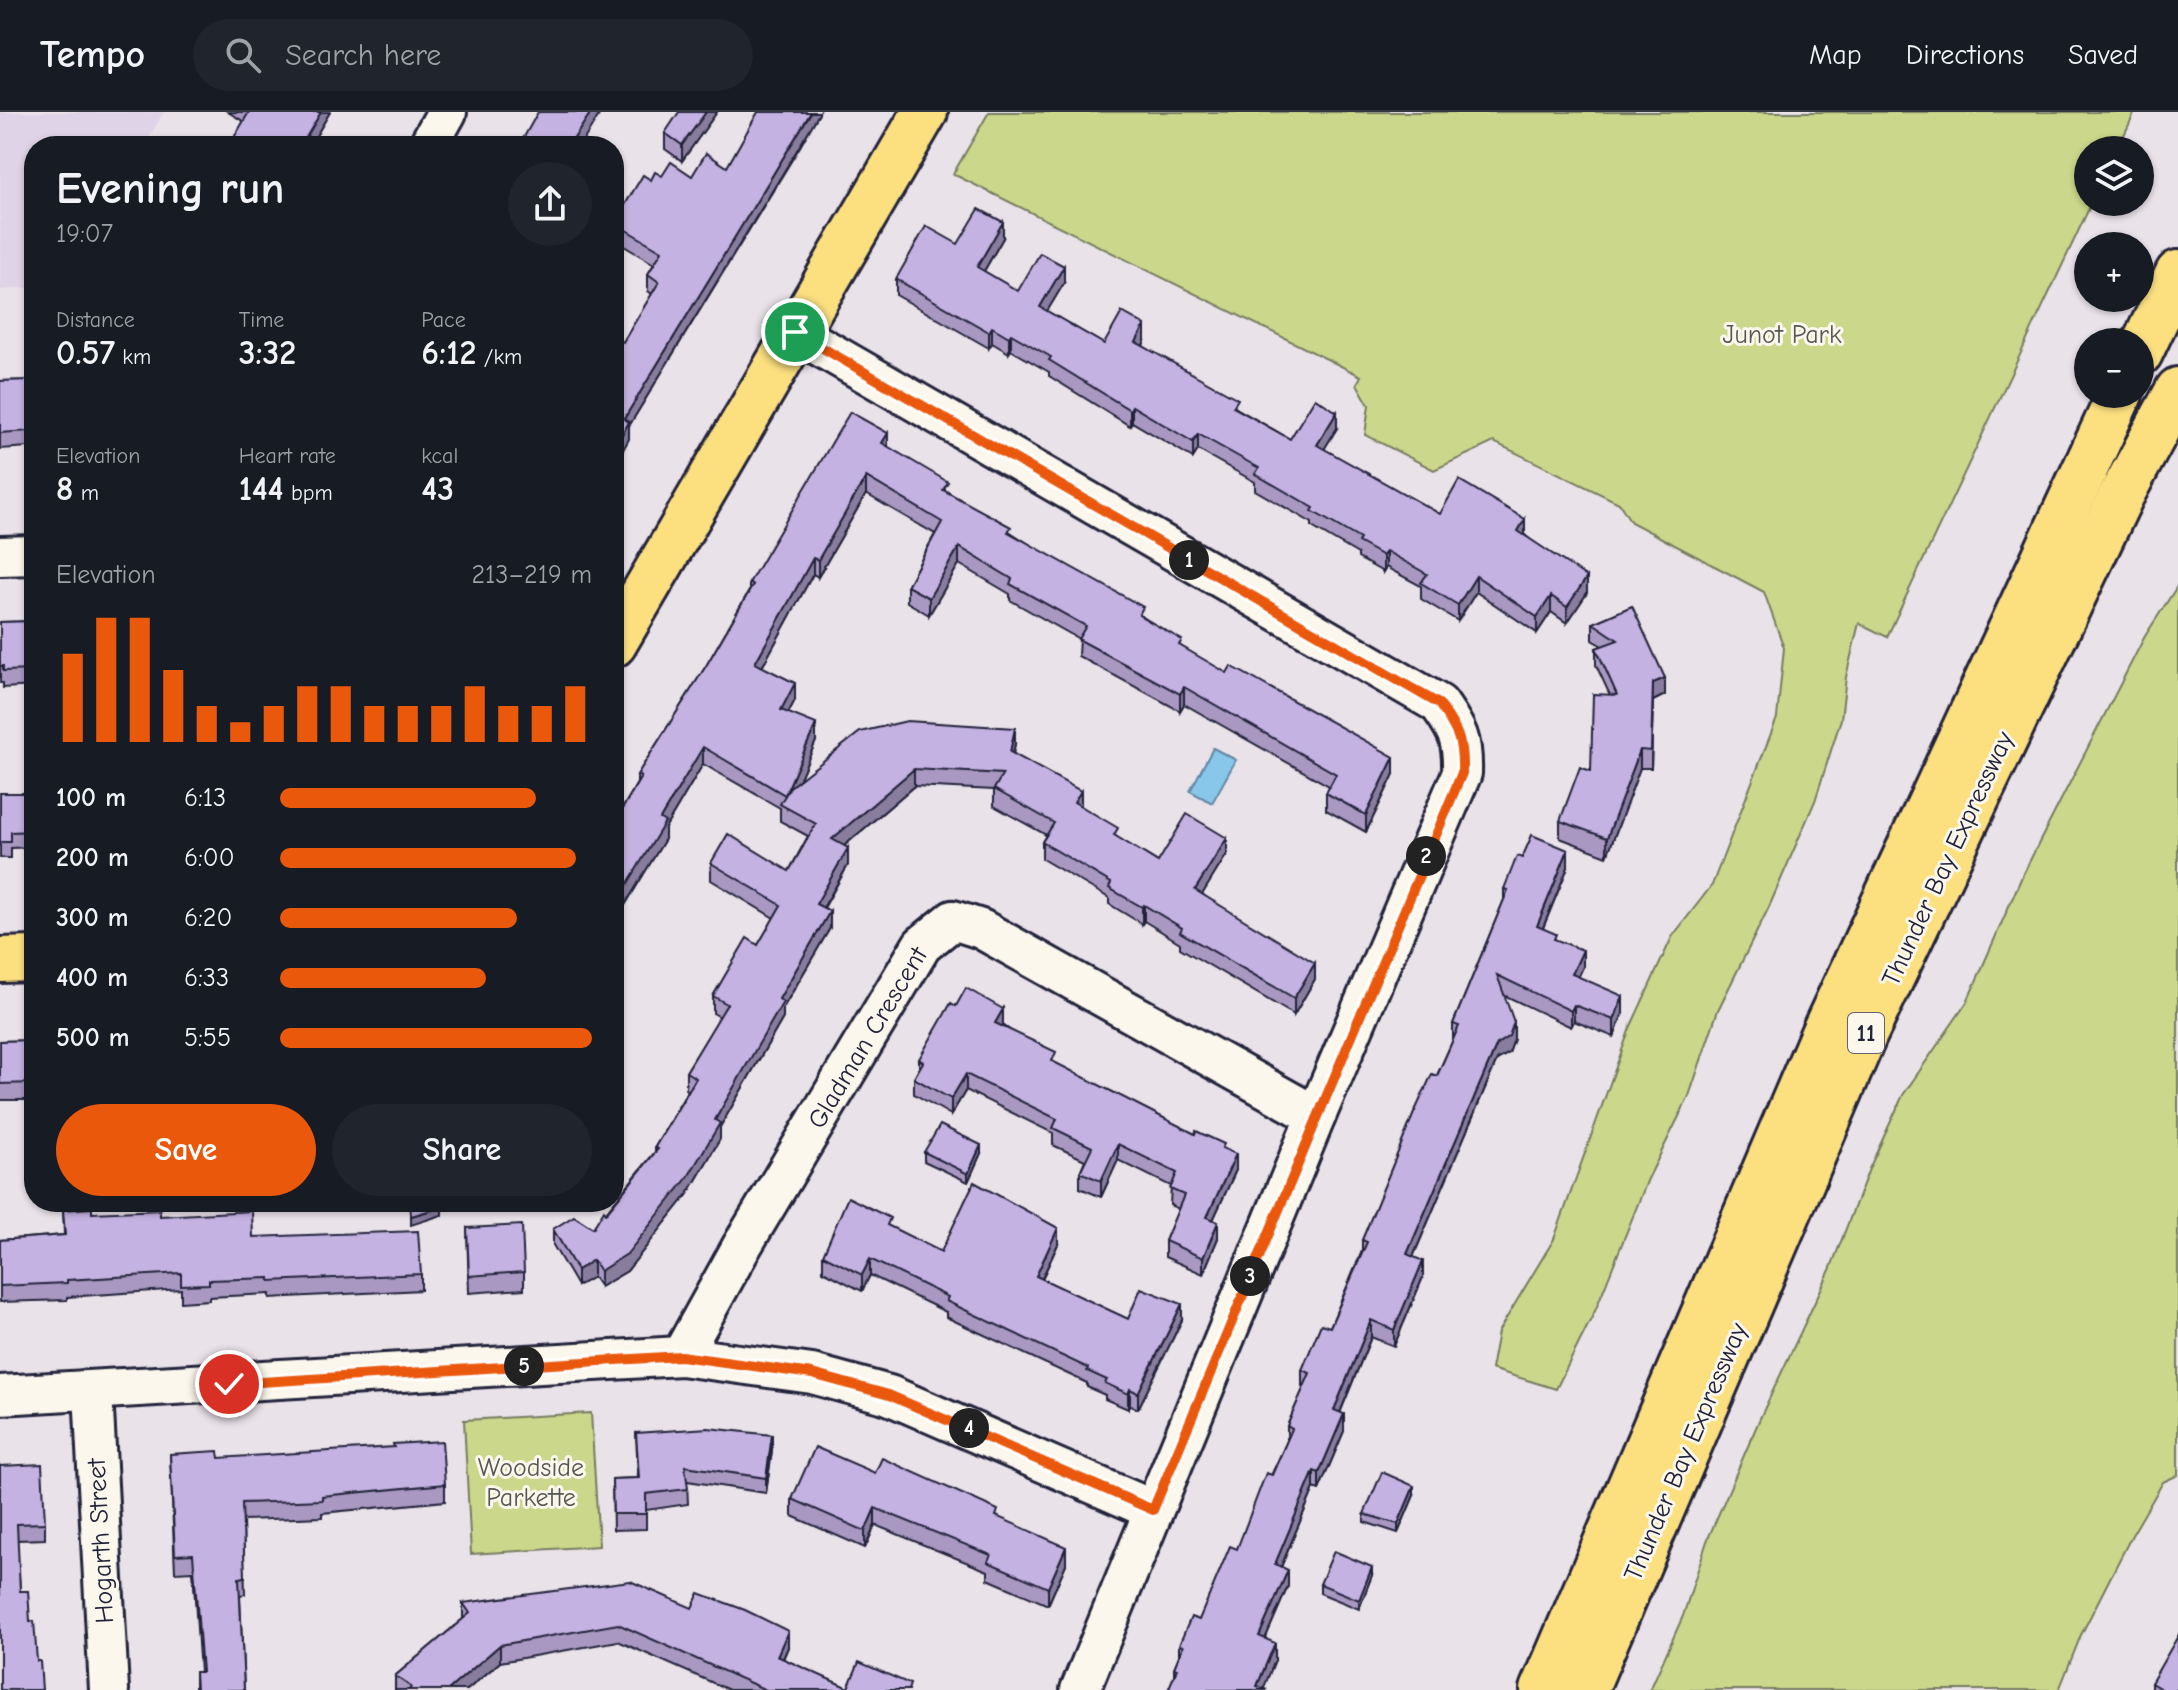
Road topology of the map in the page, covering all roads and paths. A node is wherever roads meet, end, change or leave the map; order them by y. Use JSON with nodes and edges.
{"nodes":[{"id":1,"x":447,"y":112,"type":"edge"},
{"id":2,"x":925,"y":112,"type":"edge"},
{"id":3,"x":434,"y":136,"type":"edge"},
{"id":4,"x":2178,"y":273,"type":"edge"},
{"id":5,"x":2152,"y":328,"type":"edge"},
{"id":6,"x":795,"y":332,"type":"junction"},
{"id":7,"x":2178,"y":390,"type":"edge"},
{"id":8,"x":2114,"y":408,"type":"edge"},
{"id":9,"x":24,"y":555,"type":"edge"},
{"id":10,"x":0,"y":556,"type":"edge"},
{"id":11,"x":624,"y":627,"type":"edge"},
{"id":12,"x":24,"y":959,"type":"edge"},
{"id":13,"x":0,"y":960,"type":"edge"},
{"id":14,"x":1316,"y":1116,"type":"junction"},
{"id":15,"x":681,"y":1356,"type":"junction"},
{"id":16,"x":93,"y":1392,"type":"junction"},
{"id":17,"x":0,"y":1395,"type":"edge"},
{"id":18,"x":1153,"y":1510,"type":"junction"},
{"id":19,"x":109,"y":1690,"type":"edge"},
{"id":20,"x":1080,"y":1690,"type":"edge"},
{"id":21,"x":1543,"y":1690,"type":"edge"},
{"id":22,"x":1585,"y":1690,"type":"edge"}],
"edges":[{"from":1,"to":3,"type":"street"},
{"from":2,"to":6,"type":"main road"},
{"from":4,"to":5,"type":"main road"},
{"from":6,"to":11,"type":"main road"},
{"from":6,"to":14,"type":"street"},
{"from":7,"to":22,"type":"main road","name":"Thunder Bay Expressway","number":"11"},
{"from":8,"to":21,"type":"main road","name":"Thunder Bay Expressway","number":"11"},
{"from":9,"to":10,"type":"street"},
{"from":12,"to":13,"type":"main road"},
{"from":14,"to":15,"type":"street","name":"Gladman Crescent"},
{"from":14,"to":18,"type":"street"},
{"from":15,"to":16,"type":"street"},
{"from":15,"to":18,"type":"street"},
{"from":16,"to":17,"type":"street"},
{"from":16,"to":19,"type":"street","name":"Hogarth Street"},
{"from":18,"to":20,"type":"street"}]}
